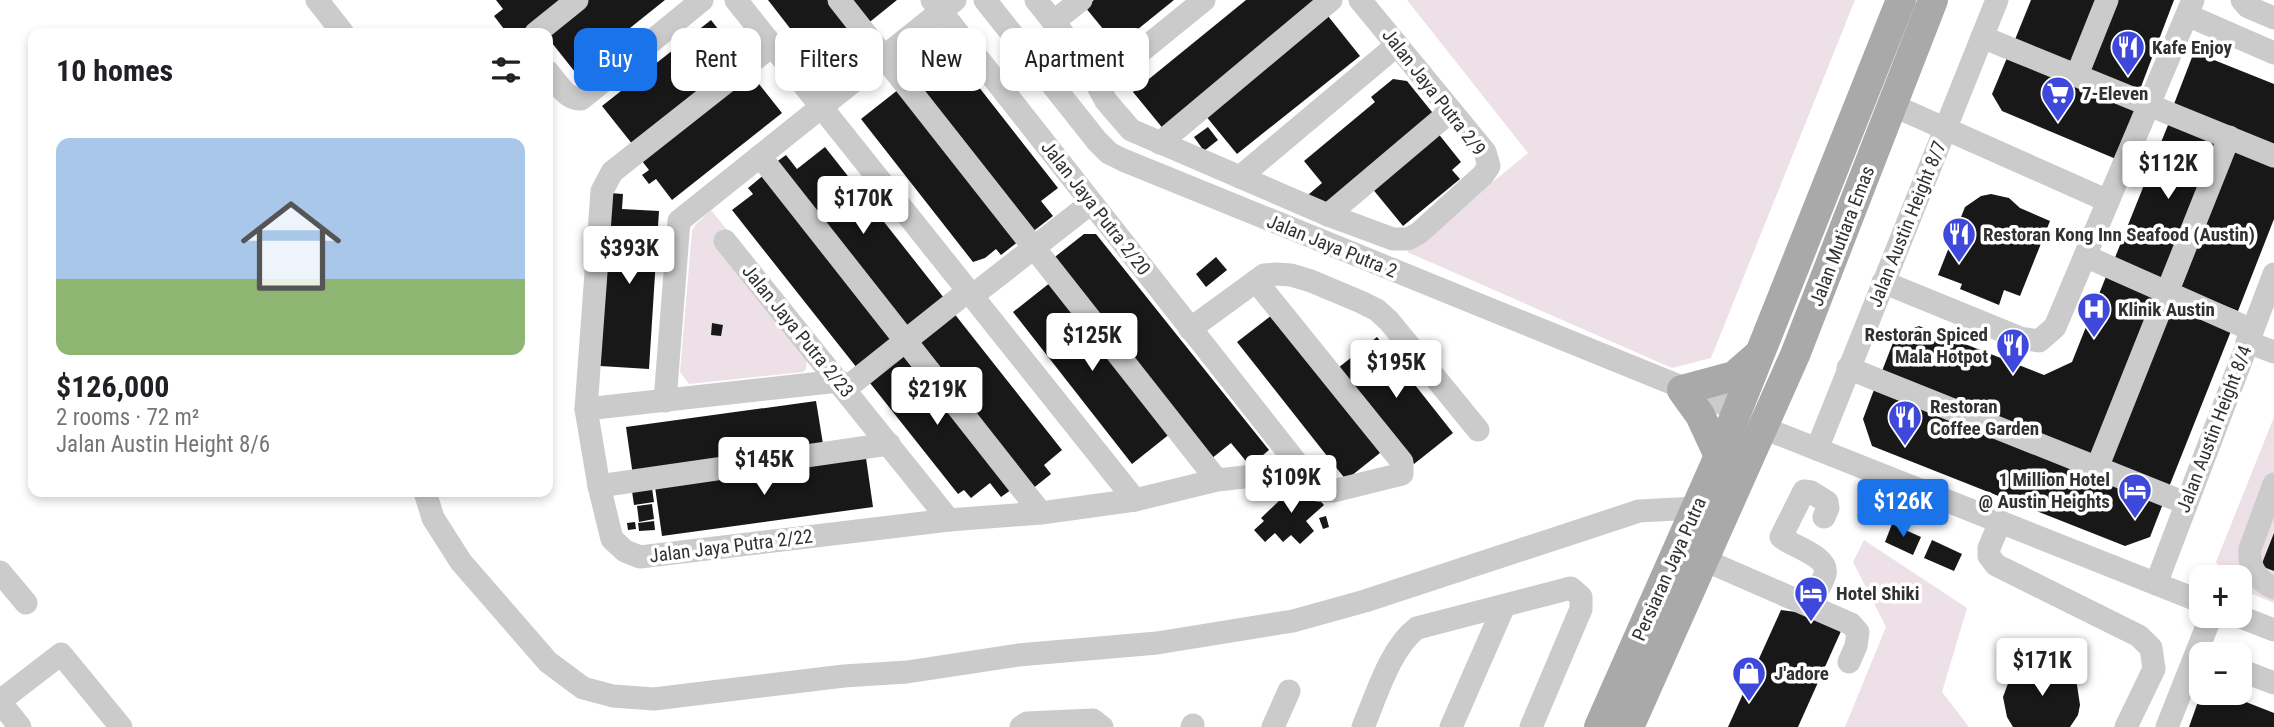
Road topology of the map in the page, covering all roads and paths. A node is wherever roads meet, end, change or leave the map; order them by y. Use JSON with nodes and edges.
{"nodes":[{"id":1,"x":317,"y":0,"type":"edge"},
{"id":2,"x":577,"y":0,"type":"edge"},
{"id":3,"x":702,"y":0,"type":"edge"},
{"id":4,"x":736,"y":0,"type":"edge"},
{"id":5,"x":839,"y":0,"type":"edge"},
{"id":6,"x":985,"y":0,"type":"edge"},
{"id":7,"x":1036,"y":0,"type":"edge"},
{"id":8,"x":1081,"y":0,"type":"edge"},
{"id":9,"x":1204,"y":0,"type":"edge"},
{"id":10,"x":1331,"y":0,"type":"edge"},
{"id":11,"x":1360,"y":0,"type":"edge"},
{"id":12,"x":1901,"y":0,"type":"edge"},
{"id":13,"x":1933,"y":0,"type":"edge"},
{"id":14,"x":1997,"y":0,"type":"edge"},
{"id":15,"x":2107,"y":0,"type":"edge"},
{"id":16,"x":942,"y":4,"type":"edge"},
{"id":17,"x":2190,"y":8,"type":"edge"},
{"id":18,"x":1054,"y":22,"type":"junction"},
{"id":19,"x":339,"y":28,"type":"edge"},
{"id":20,"x":542,"y":28,"type":"edge"},
{"id":21,"x":1059,"y":28,"type":"edge"},
{"id":22,"x":1982,"y":37,"type":"junction"},
{"id":23,"x":773,"y":45,"type":"junction"},
{"id":24,"x":1149,"y":45,"type":"edge"},
{"id":25,"x":1397,"y":45,"type":"junction"},
{"id":26,"x":2273,"y":50,"type":"edge"},
{"id":27,"x":884,"y":57,"type":"junction"},
{"id":28,"x":2077,"y":75,"type":"junction"},
{"id":29,"x":553,"y":78,"type":"edge"},
{"id":30,"x":1101,"y":91,"type":"edge"},
{"id":31,"x":1892,"y":105,"type":"junction"},
{"id":32,"x":2150,"y":105,"type":"junction"},
{"id":33,"x":821,"y":107,"type":"junction"},
{"id":34,"x":1451,"y":111,"type":"junction"},
{"id":35,"x":1945,"y":130,"type":"junction"},
{"id":36,"x":2229,"y":138,"type":"junction"},
{"id":37,"x":1160,"y":143,"type":"junction"},
{"id":38,"x":760,"y":156,"type":"junction"},
{"id":39,"x":2274,"y":156,"type":"edge"},
{"id":40,"x":1240,"y":177,"type":"junction"},
{"id":41,"x":2108,"y":201,"type":"junction"},
{"id":42,"x":1091,"y":202,"type":"junction"},
{"id":43,"x":1328,"y":215,"type":"junction"},
{"id":44,"x":725,"y":241,"type":"dead end"},
{"id":45,"x":1034,"y":247,"type":"junction"},
{"id":46,"x":2085,"y":256,"type":"junction"},
{"id":47,"x":2274,"y":274,"type":"edge"},
{"id":48,"x":1256,"y":281,"type":"junction"},
{"id":49,"x":1884,"y":282,"type":"junction"},
{"id":50,"x":2169,"y":292,"type":"junction"},
{"id":51,"x":970,"y":294,"type":"junction"},
{"id":52,"x":1191,"y":329,"type":"junction"},
{"id":53,"x":2250,"y":336,"type":"junction"},
{"id":54,"x":905,"y":341,"type":"junction"},
{"id":55,"x":1761,"y":352,"type":"junction"},
{"id":56,"x":2274,"y":352,"type":"edge"},
{"id":57,"x":1849,"y":368,"type":"junction"},
{"id":58,"x":842,"y":385,"type":"junction"},
{"id":59,"x":1682,"y":390,"type":"junction"},
{"id":60,"x":665,"y":401,"type":"junction"},
{"id":61,"x":586,"y":409,"type":"junction"},
{"id":62,"x":1749,"y":419,"type":"junction"},
{"id":63,"x":1478,"y":430,"type":"dead end"},
{"id":64,"x":889,"y":444,"type":"junction"},
{"id":65,"x":1817,"y":449,"type":"junction"},
{"id":66,"x":1731,"y":462,"type":"junction"},
{"id":67,"x":2097,"y":468,"type":"junction"},
{"id":68,"x":1302,"y":471,"type":"junction"},
{"id":69,"x":1217,"y":480,"type":"junction"},
{"id":70,"x":2274,"y":484,"type":"edge"},
{"id":71,"x":599,"y":486,"type":"junction"},
{"id":72,"x":427,"y":497,"type":"edge"},
{"id":73,"x":1135,"y":500,"type":"junction"},
{"id":74,"x":2185,"y":503,"type":"junction"},
{"id":75,"x":1696,"y":508,"type":"junction"},
{"id":76,"x":1041,"y":513,"type":"junction"},
{"id":77,"x":1824,"y":517,"type":"dead end"},
{"id":78,"x":949,"y":520,"type":"junction"},
{"id":79,"x":2000,"y":522,"type":"junction"},
{"id":80,"x":1702,"y":559,"type":"junction"},
{"id":81,"x":0,"y":572,"type":"edge"},
{"id":82,"x":2156,"y":583,"type":"junction"},
{"id":83,"x":2274,"y":588,"type":"edge"},
{"id":84,"x":2189,"y":597,"type":"edge"},
{"id":85,"x":26,"y":603,"type":"dead end"},
{"id":86,"x":1810,"y":605,"type":"junction"},
{"id":87,"x":1504,"y":606,"type":"junction"},
{"id":88,"x":2252,"y":621,"type":"edge"},
{"id":89,"x":2274,"y":630,"type":"edge"},
{"id":90,"x":1849,"y":662,"type":"dead end"},
{"id":91,"x":2252,"y":675,"type":"edge"},
{"id":92,"x":2189,"y":676,"type":"edge"},
{"id":93,"x":2274,"y":683,"type":"edge"},
{"id":94,"x":1289,"y":691,"type":"dead end"},
{"id":95,"x":0,"y":701,"type":"edge"},
{"id":96,"x":1101,"y":725,"type":"edge"},
{"id":97,"x":20,"y":727,"type":"edge"},
{"id":98,"x":121,"y":727,"type":"edge"},
{"id":99,"x":1021,"y":727,"type":"edge"},
{"id":100,"x":1273,"y":727,"type":"edge"},
{"id":101,"x":1363,"y":727,"type":"edge"},
{"id":102,"x":1451,"y":727,"type":"edge"},
{"id":103,"x":1531,"y":727,"type":"edge"},
{"id":104,"x":1599,"y":727,"type":"edge"},
{"id":105,"x":1629,"y":727,"type":"edge"},
{"id":106,"x":2126,"y":727,"type":"edge"},
{"id":107,"x":2167,"y":727,"type":"edge"}],
"edges":[{"from":1,"to":19,"type":"street"},
{"from":2,"to":20,"type":"street"},
{"from":3,"to":29,"type":"street"},
{"from":4,"to":23,"type":"street"},
{"from":5,"to":27,"type":"street"},
{"from":6,"to":59,"type":"street","name":"Jalan Jaya Putra 2"},
{"from":7,"to":18,"type":"street"},
{"from":8,"to":18,"type":"street"},
{"from":9,"to":24,"type":"street"},
{"from":10,"to":37,"type":"street"},
{"from":11,"to":25,"type":"street","name":"Jalan Jaya Putra 2/9"},
{"from":12,"to":55,"type":"main road","name":"Jalan Mutiara Emas"},
{"from":13,"to":31,"type":"main road","name":"Jalan Mutiara Emas"},
{"from":14,"to":22,"type":"street","name":"Jalan Austin Height 8/7"},
{"from":15,"to":28,"type":"street"},
{"from":16,"to":27,"type":"street"},
{"from":16,"to":42,"type":"street","name":"Jalan Jaya Putra 2/20"},
{"from":17,"to":26,"type":"street"},
{"from":17,"to":32,"type":"street"},
{"from":18,"to":21,"type":"street"},
{"from":22,"to":28,"type":"street"},
{"from":22,"to":35,"type":"street","name":"Jalan Austin Height 8/7"},
{"from":23,"to":33,"type":"street"},
{"from":23,"to":61,"type":"street","name":"Jalan Jaya Putra 2/22"},
{"from":25,"to":34,"type":"street","name":"Jalan Jaya Putra 2/9"},
{"from":25,"to":40,"type":"street"},
{"from":27,"to":33,"type":"street"},
{"from":27,"to":45,"type":"street"},
{"from":28,"to":32,"type":"street"},
{"from":30,"to":37,"type":"street"},
{"from":31,"to":35,"type":"street"},
{"from":31,"to":62,"type":"main road","name":"Jalan Mutiara Emas"},
{"from":32,"to":36,"type":"street"},
{"from":32,"to":41,"type":"street"},
{"from":33,"to":38,"type":"street"},
{"from":33,"to":51,"type":"street"},
{"from":34,"to":43,"type":"street"},
{"from":34,"to":43,"type":"street","name":"Jalan Jaya Putra 2/9"},
{"from":35,"to":41,"type":"street"},
{"from":35,"to":49,"type":"street","name":"Jalan Austin Height 8/7"},
{"from":36,"to":39,"type":"street"},
{"from":36,"to":50,"type":"street"},
{"from":37,"to":40,"type":"street"},
{"from":38,"to":54,"type":"street"},
{"from":38,"to":60,"type":"street"},
{"from":40,"to":43,"type":"street"},
{"from":41,"to":46,"type":"street"},
{"from":42,"to":45,"type":"street"},
{"from":42,"to":52,"type":"street","name":"Jalan Jaya Putra 2/20"},
{"from":44,"to":58,"type":"street","name":"Jalan Jaya Putra 2/23"},
{"from":45,"to":51,"type":"street"},
{"from":45,"to":69,"type":"street"},
{"from":46,"to":49,"type":"street"},
{"from":46,"to":50,"type":"street"},
{"from":47,"to":53,"type":"street","name":"Jalan Austin Height 8/4"},
{"from":48,"to":52,"type":"street"},
{"from":48,"to":63,"type":"street"},
{"from":48,"to":68,"type":"street","name":"Jalan Jaya Putra 2/20"},
{"from":49,"to":57,"type":"street","name":"Jalan Austin Height 8/7"},
{"from":50,"to":53,"type":"street"},
{"from":50,"to":67,"type":"street"},
{"from":51,"to":54,"type":"street"},
{"from":51,"to":73,"type":"street"},
{"from":52,"to":68,"type":"street","name":"Jalan Jaya Putra 2/20"},
{"from":53,"to":56,"type":"street"},
{"from":53,"to":74,"type":"street","name":"Jalan Austin Height 8/4"},
{"from":54,"to":58,"type":"street"},
{"from":54,"to":76,"type":"street"},
{"from":55,"to":59,"type":"main road"},
{"from":55,"to":62,"type":"main road","name":"Jalan Mutiara Emas"},
{"from":57,"to":65,"type":"street","name":"Jalan Austin Height 8/7"},
{"from":57,"to":67,"type":"street"},
{"from":58,"to":60,"type":"street"},
{"from":58,"to":64,"type":"street","name":"Jalan Jaya Putra 2/23"},
{"from":59,"to":62,"type":"street","name":"Jalan Jaya Putra 2"},
{"from":59,"to":66,"type":"main road"},
{"from":60,"to":61,"type":"street"},
{"from":61,"to":71,"type":"street","name":"Jalan Jaya Putra 2/22"},
{"from":62,"to":65,"type":"street","name":"Jalan Jaya Putra 2"},
{"from":62,"to":66,"type":"main road"},
{"from":64,"to":71,"type":"street"},
{"from":64,"to":78,"type":"street","name":"Jalan Jaya Putra 2/23"},
{"from":65,"to":79,"type":"street","name":"Jalan Jaya Putra 2"},
{"from":66,"to":75,"type":"main road","name":"Persiaran Jaya Putra"},
{"from":66,"to":80,"type":"main road","name":"Persiaran Jaya Putra"},
{"from":67,"to":74,"type":"street"},
{"from":68,"to":69,"type":"street","name":"Jalan Jaya Putra 2/22"},
{"from":69,"to":73,"type":"street","name":"Jalan Jaya Putra 2/22"},
{"from":70,"to":83,"type":"street"},
{"from":71,"to":78,"type":"street","name":"Jalan Jaya Putra 2/22"},
{"from":72,"to":75,"type":"street"},
{"from":73,"to":76,"type":"street","name":"Jalan Jaya Putra 2/22"},
{"from":74,"to":82,"type":"street","name":"Jalan Austin Height 8/4"},
{"from":75,"to":104,"type":"main road","name":"Persiaran Jaya Putra"},
{"from":76,"to":78,"type":"street","name":"Jalan Jaya Putra 2/22"},
{"from":77,"to":86,"type":"street"},
{"from":79,"to":82,"type":"street","name":"Jalan Jaya Putra 2"},
{"from":79,"to":106,"type":"street"},
{"from":80,"to":86,"type":"street"},
{"from":80,"to":105,"type":"main road","name":"Persiaran Jaya Putra"},
{"from":81,"to":85,"type":"street"},
{"from":82,"to":84,"type":"street","name":"Jalan Jaya Putra 2"},
{"from":86,"to":90,"type":"street"},
{"from":87,"to":101,"type":"street"},
{"from":87,"to":102,"type":"street"},
{"from":87,"to":103,"type":"street"},
{"from":88,"to":89,"type":"street"},
{"from":91,"to":93,"type":"street"},
{"from":92,"to":107,"type":"street"},
{"from":94,"to":100,"type":"street"},
{"from":95,"to":97,"type":"street"},
{"from":95,"to":98,"type":"street"},
{"from":96,"to":99,"type":"street"}]}
